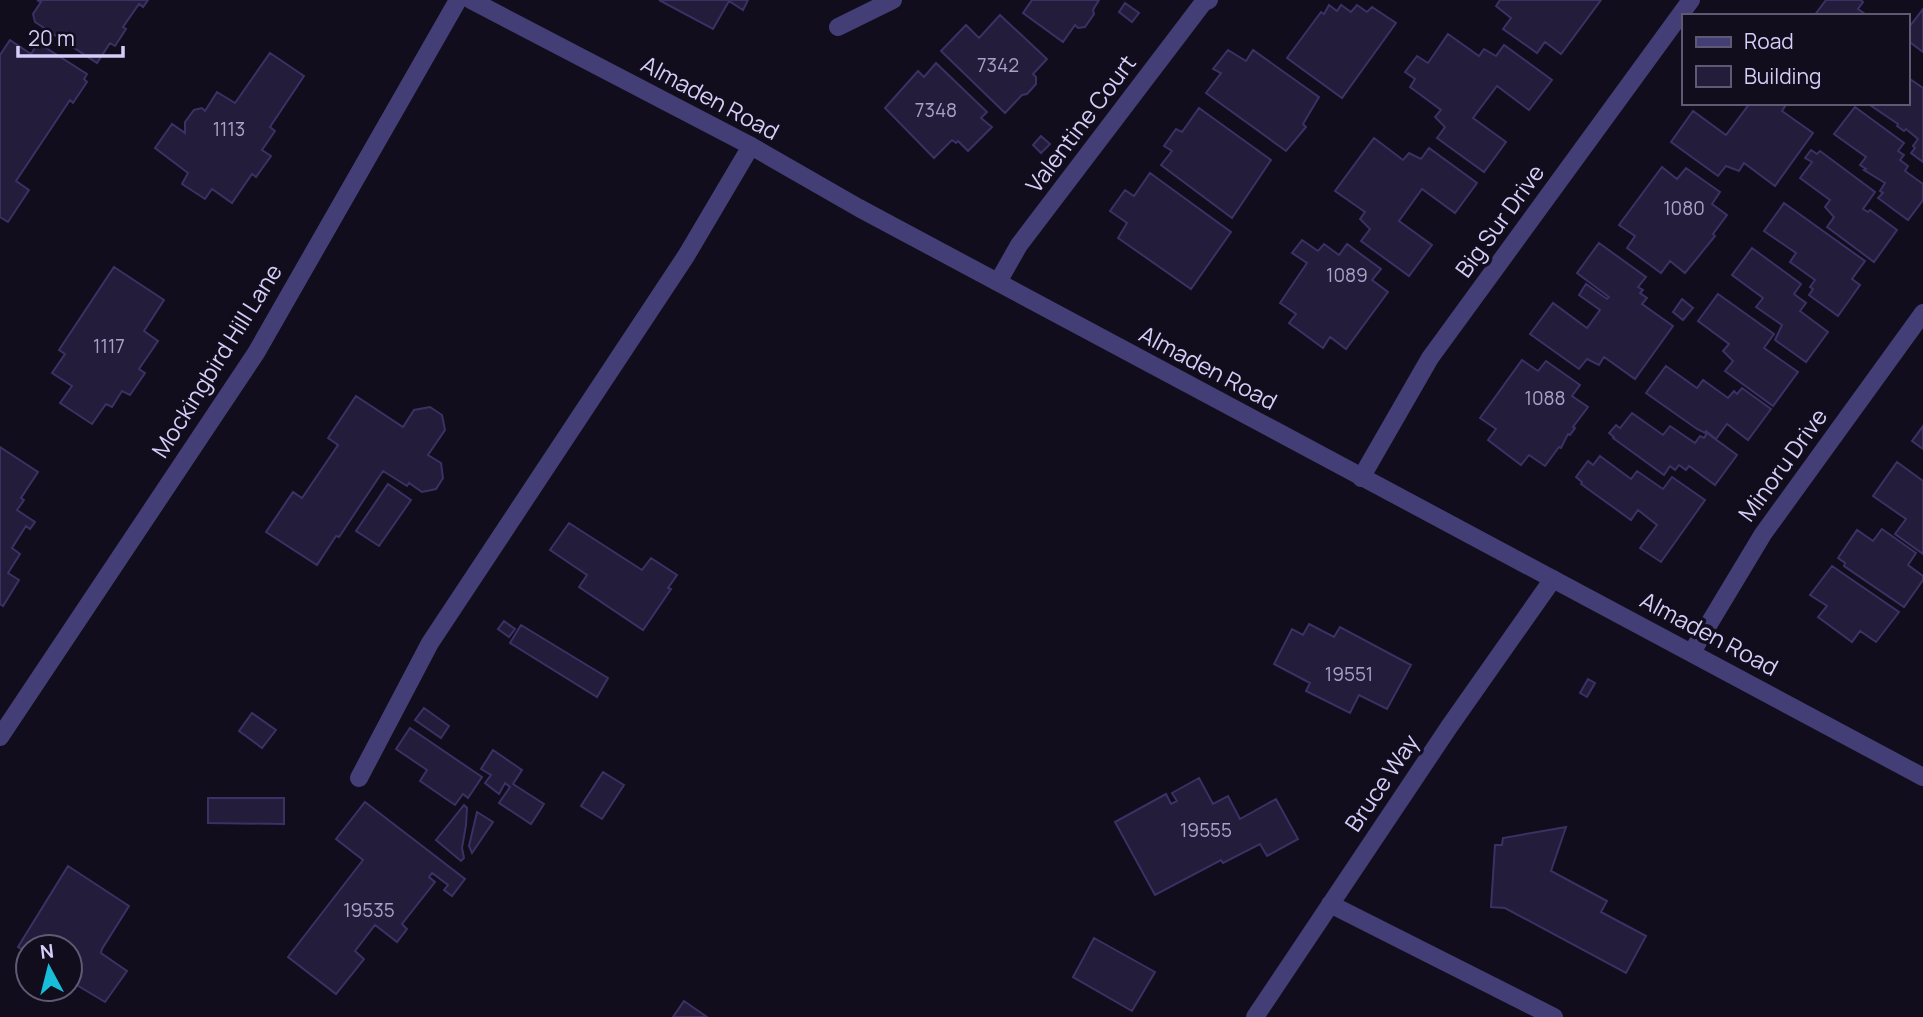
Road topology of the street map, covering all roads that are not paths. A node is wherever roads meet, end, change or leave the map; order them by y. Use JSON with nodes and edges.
{"nodes":[{"id":1,"x":458,"y":0,"type":"edge"},
{"id":2,"x":471,"y":0,"type":"edge"},
{"id":3,"x":893,"y":0,"type":"edge"},
{"id":4,"x":1209,"y":0,"type":"edge"},
{"id":5,"x":1691,"y":0,"type":"edge"},
{"id":6,"x":838,"y":27,"type":"dead end"},
{"id":7,"x":751,"y":146,"type":"junction"},
{"id":8,"x":999,"y":282,"type":"junction"},
{"id":9,"x":1923,"y":313,"type":"edge"},
{"id":10,"x":1361,"y":478,"type":"junction"},
{"id":11,"x":1553,"y":579,"type":"junction"},
{"id":12,"x":1692,"y":652,"type":"junction"},
{"id":13,"x":0,"y":737,"type":"edge"},
{"id":14,"x":1923,"y":777,"type":"edge"},
{"id":15,"x":359,"y":778,"type":"dead end"},
{"id":16,"x":1330,"y":904,"type":"junction"},
{"id":17,"x":1255,"y":1017,"type":"edge"},
{"id":18,"x":1554,"y":1017,"type":"edge"}],
"edges":[{"from":1,"to":13,"type":"street","name":"Mockingbird Hill Lane"},
{"from":2,"to":7,"type":"street","name":"Almaden Road"},
{"from":3,"to":6,"type":"street"},
{"from":4,"to":8,"type":"street","name":"Valentine Court"},
{"from":5,"to":10,"type":"street","name":"Big Sur Drive"},
{"from":7,"to":8,"type":"street","name":"Almaden Road"},
{"from":7,"to":15,"type":"street"},
{"from":8,"to":10,"type":"street","name":"Almaden Road"},
{"from":9,"to":12,"type":"street","name":"Minoru Drive"},
{"from":10,"to":11,"type":"street","name":"Almaden Road"},
{"from":11,"to":12,"type":"street","name":"Almaden Road"},
{"from":11,"to":16,"type":"street","name":"Bruce Way"},
{"from":12,"to":14,"type":"street","name":"Almaden Road"},
{"from":16,"to":17,"type":"street","name":"Bruce Way"},
{"from":16,"to":18,"type":"street"}]}
